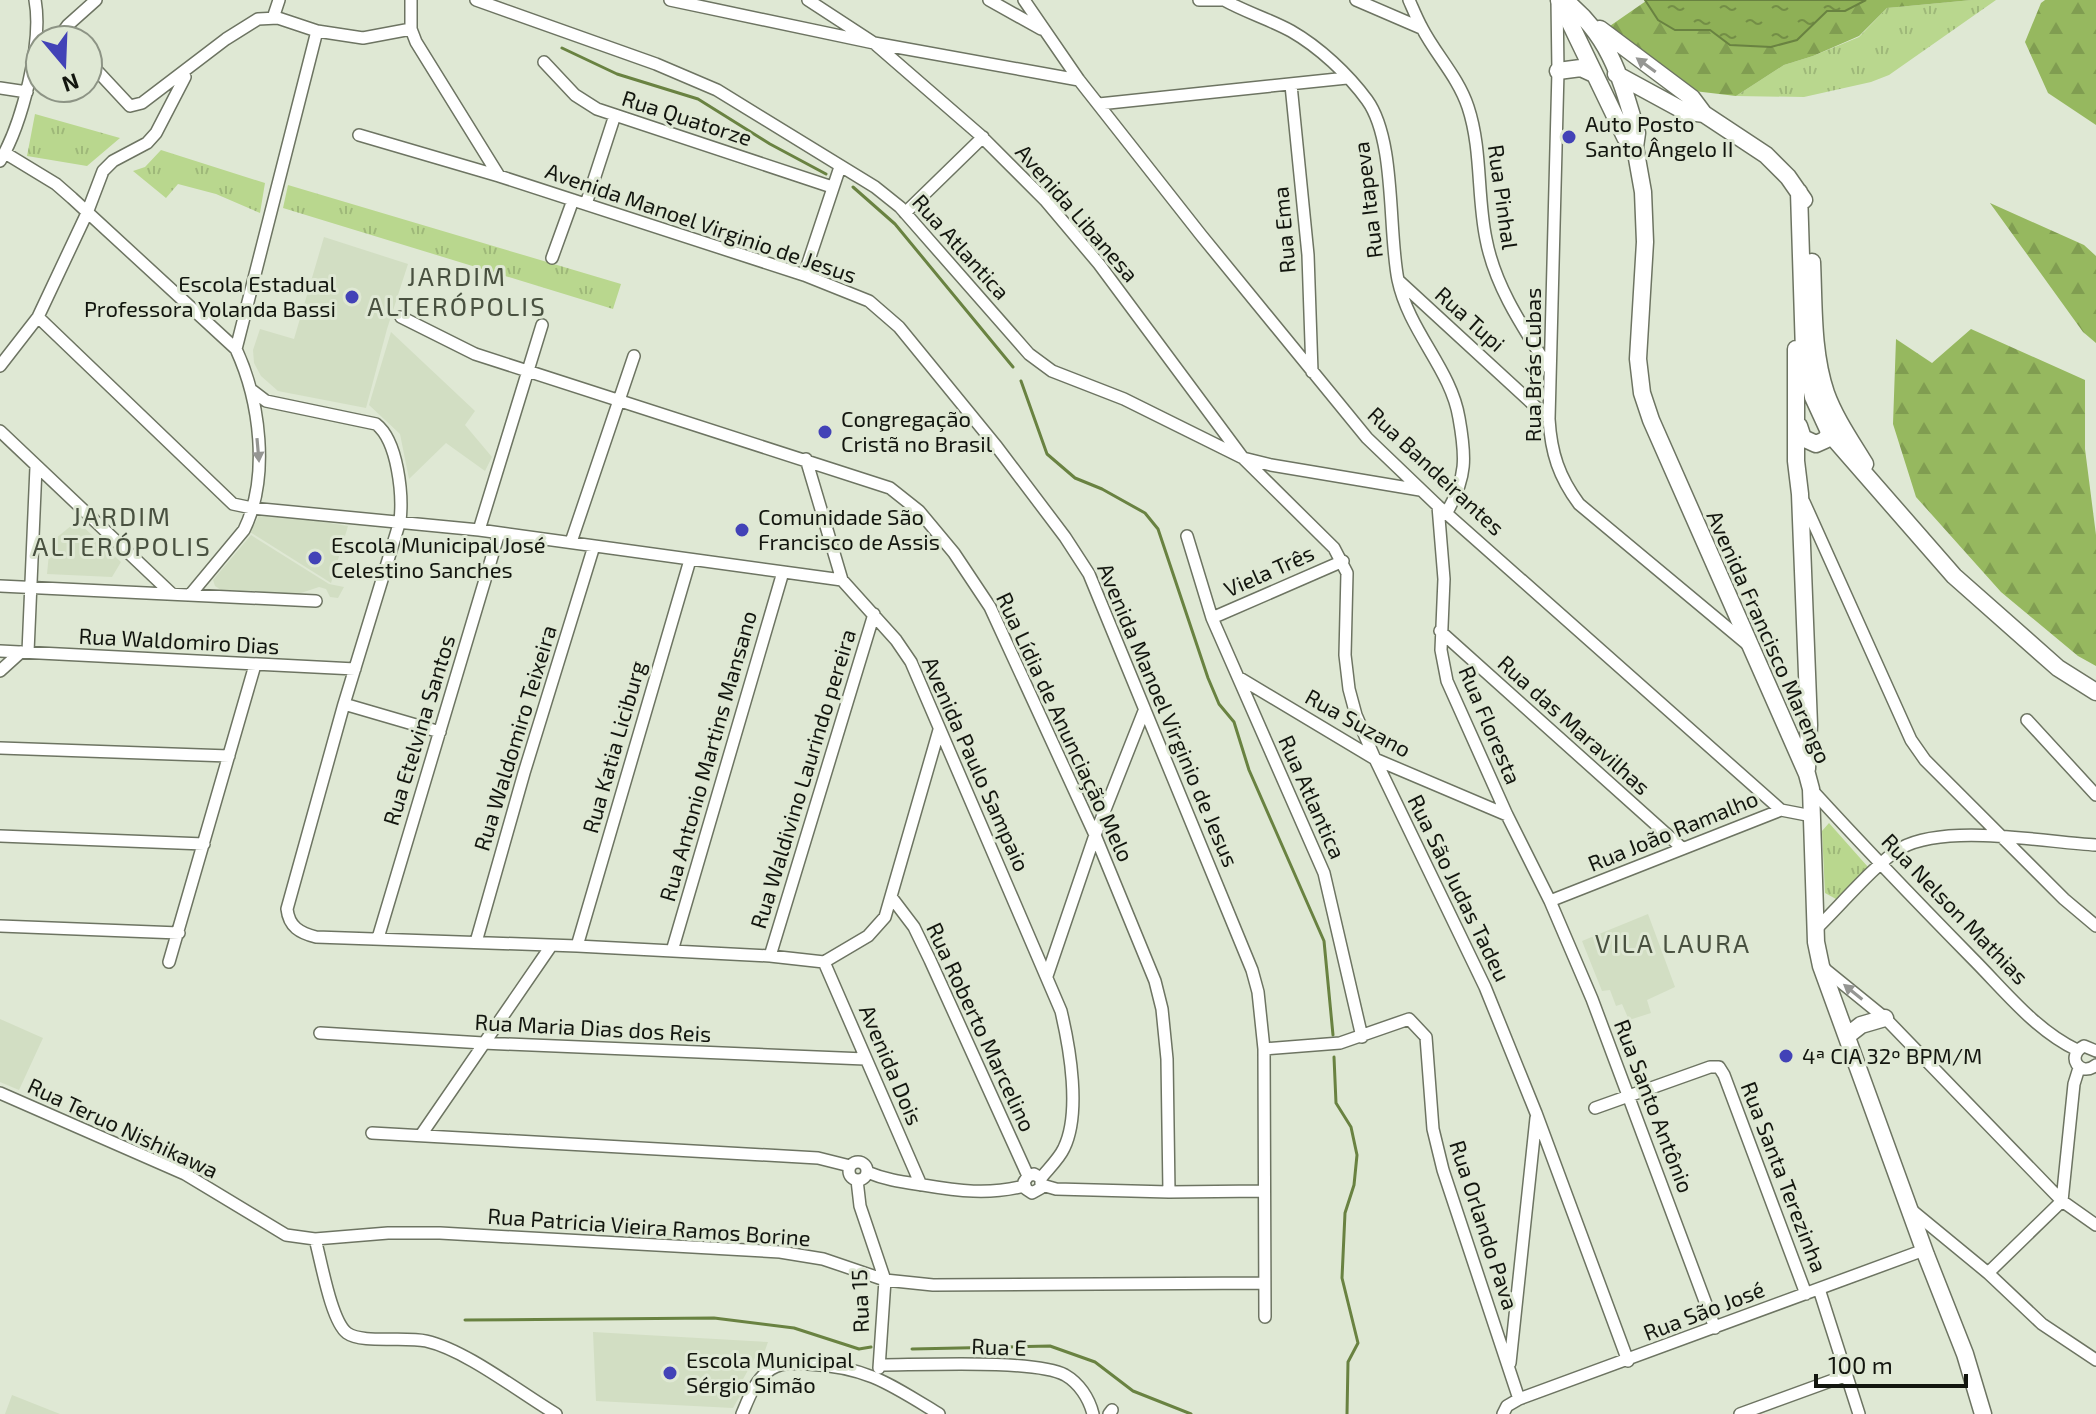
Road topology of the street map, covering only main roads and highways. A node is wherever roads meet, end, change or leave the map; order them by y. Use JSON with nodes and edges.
{"nodes":[{"id":1,"x":1560,"y":0,"type":"edge"},
{"id":2,"x":1587,"y":18,"type":"junction"},
{"id":3,"x":1570,"y":25,"type":"junction"},
{"id":4,"x":1558,"y":71,"type":"road end"},
{"id":5,"x":1594,"y":74,"type":"junction"},
{"id":6,"x":1618,"y":76,"type":"junction"},
{"id":7,"x":1646,"y":91,"type":"junction"},
{"id":8,"x":1627,"y":104,"type":"junction"},
{"id":9,"x":1704,"y":114,"type":"junction"},
{"id":10,"x":1635,"y":147,"type":"junction"},
{"id":11,"x":1799,"y":192,"type":"junction"},
{"id":12,"x":1801,"y":314,"type":"junction"},
{"id":13,"x":1796,"y":412,"type":"junction"},
{"id":14,"x":1833,"y":426,"type":"junction"},
{"id":15,"x":1811,"y":443,"type":"junction"},
{"id":16,"x":1799,"y":486,"type":"junction"},
{"id":17,"x":2096,"y":692,"type":"edge"},
{"id":18,"x":1809,"y":782,"type":"junction"},
{"id":19,"x":1885,"y":1018,"type":"road end"},
{"id":20,"x":1847,"y":1036,"type":"junction"},
{"id":21,"x":1983,"y":1414,"type":"edge"}],
"edges":[{"from":1,"to":2,"type":"main road","name":"Avenida Francisco Marengo"},
{"from":1,"to":3,"type":"main road","name":"Avenida Francisco Marengo"},
{"from":2,"to":6,"type":"main road","name":"Avenida Francisco Marengo"},
{"from":9,"to":2,"type":"main road","one_way":true},
{"from":3,"to":5,"type":"main road","name":"Avenida Francisco Marengo"},
{"from":3,"to":6,"type":"main road"},
{"from":4,"to":5,"type":"main road"},
{"from":5,"to":10,"type":"main road","name":"Avenida Francisco Marengo"},
{"from":6,"to":7,"type":"main road"},
{"from":6,"to":8,"type":"main road","name":"Avenida Francisco Marengo"},
{"from":7,"to":8,"type":"main road"},
{"from":7,"to":9,"type":"main road"},
{"from":8,"to":10,"type":"main road","name":"Avenida Francisco Marengo"},
{"from":9,"to":11,"type":"main road"},
{"from":10,"to":18,"type":"main road","name":"Avenida Francisco Marengo"},
{"from":11,"to":12,"type":"main road"},
{"from":11,"to":14,"type":"main road"},
{"from":12,"to":13,"type":"main road"},
{"from":12,"to":14,"type":"main road"},
{"from":13,"to":15,"type":"main road"},
{"from":13,"to":16,"type":"main road"},
{"from":14,"to":15,"type":"main road"},
{"from":14,"to":17,"type":"main road"},
{"from":15,"to":16,"type":"main road"},
{"from":16,"to":18,"type":"main road"},
{"from":18,"to":20,"type":"main road","name":"Avenida Francisco Marengo"},
{"from":19,"to":20,"type":"main road"},
{"from":20,"to":21,"type":"main road","name":"Avenida Francisco Marengo"}]}
